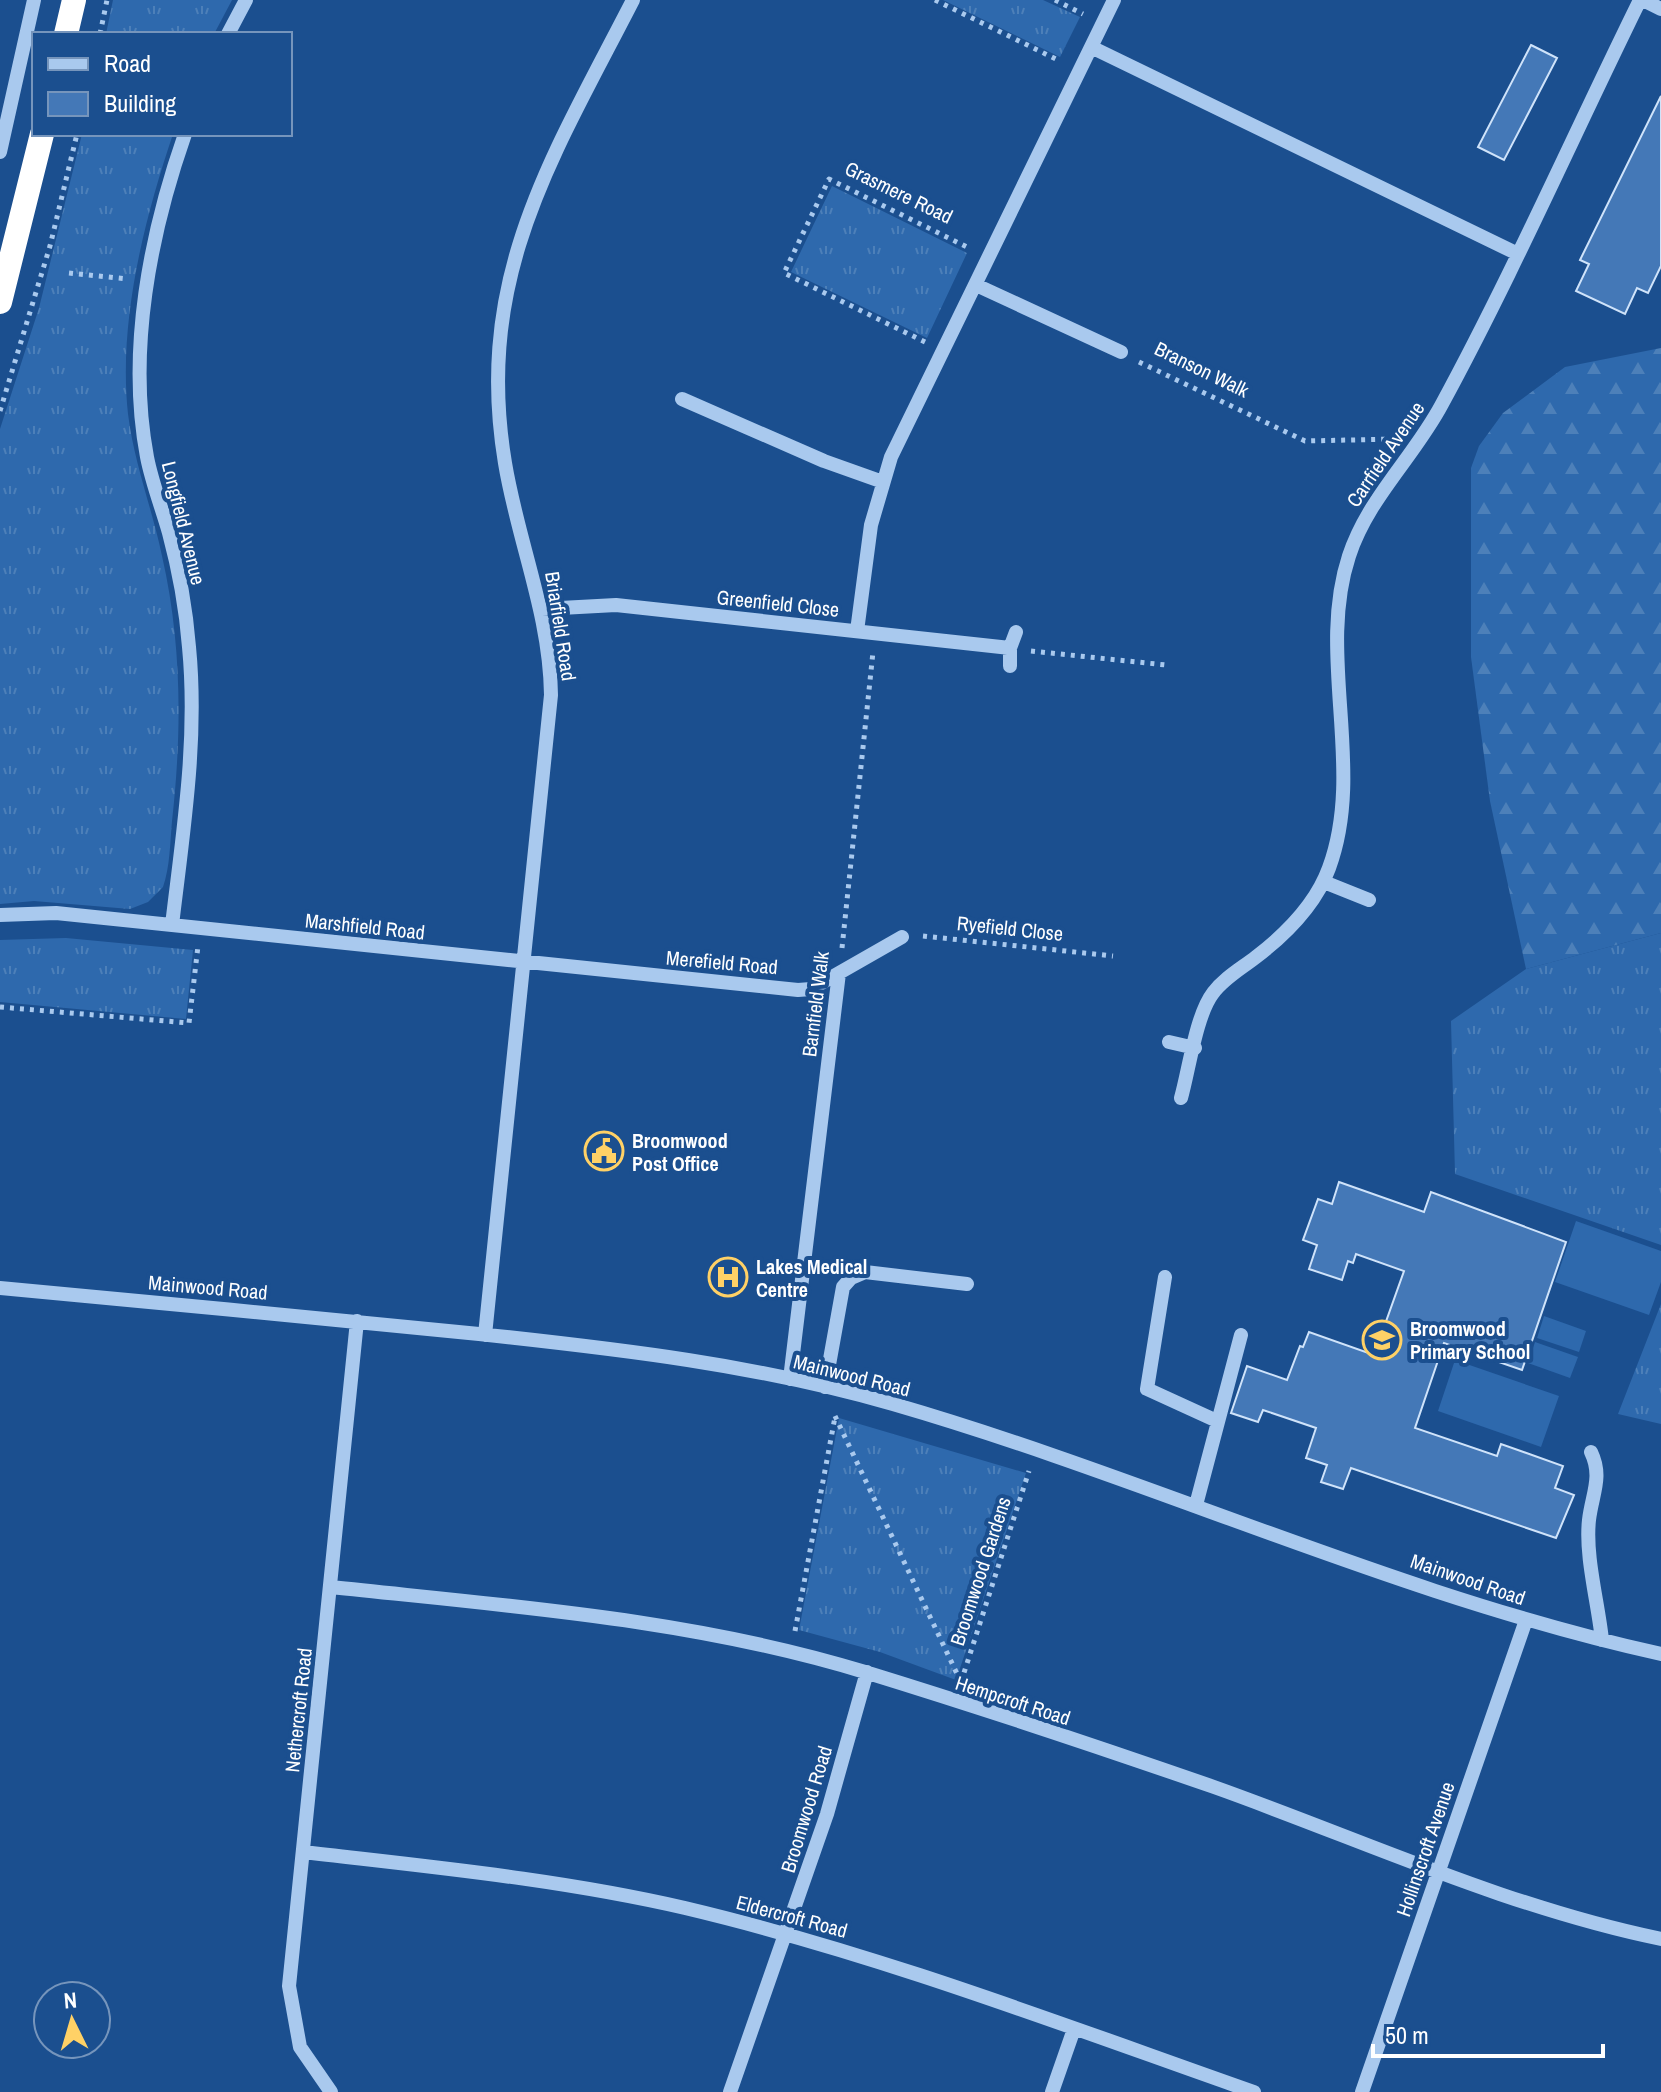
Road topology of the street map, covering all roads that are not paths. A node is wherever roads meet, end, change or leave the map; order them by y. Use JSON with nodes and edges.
{"nodes":[{"id":1,"x":34,"y":0,"type":"edge"},
{"id":2,"x":74,"y":0,"type":"edge"},
{"id":3,"x":246,"y":0,"type":"edge"},
{"id":4,"x":633,"y":0,"type":"edge"},
{"id":5,"x":1114,"y":0,"type":"edge"},
{"id":6,"x":1642,"y":0,"type":"edge"},
{"id":7,"x":1661,"y":9,"type":"edge"},
{"id":8,"x":66,"y":32,"type":"edge"},
{"id":9,"x":229,"y":32,"type":"edge"},
{"id":10,"x":1091,"y":47,"type":"junction"},
{"id":11,"x":42,"y":136,"type":"edge"},
{"id":12,"x":184,"y":136,"type":"edge"},
{"id":13,"x":0,"y":152,"type":"edge"},
{"id":14,"x":1516,"y":253,"type":"junction"},
{"id":15,"x":976,"y":285,"type":"junction"},
{"id":16,"x":0,"y":302,"type":"edge"},
{"id":17,"x":1121,"y":352,"type":"road end"},
{"id":18,"x":682,"y":399,"type":"dead end"},
{"id":19,"x":883,"y":482,"type":"junction"},
{"id":20,"x":542,"y":609,"type":"junction"},
{"id":21,"x":857,"y":631,"type":"junction"},
{"id":22,"x":1016,"y":632,"type":"dead end"},
{"id":23,"x":1010,"y":648,"type":"junction"},
{"id":24,"x":1010,"y":666,"type":"dead end"},
{"id":25,"x":1324,"y":882,"type":"junction"},
{"id":26,"x":1369,"y":900,"type":"dead end"},
{"id":27,"x":0,"y":915,"type":"edge"},
{"id":28,"x":172,"y":925,"type":"junction"},
{"id":29,"x":902,"y":937,"type":"road end"},
{"id":30,"x":524,"y":962,"type":"junction"},
{"id":31,"x":839,"y":973,"type":"junction"},
{"id":32,"x":1169,"y":1042,"type":"dead end"},
{"id":33,"x":1195,"y":1048,"type":"junction"},
{"id":34,"x":1181,"y":1098,"type":"dead end"},
{"id":35,"x":1165,"y":1277,"type":"dead end"},
{"id":36,"x":967,"y":1284,"type":"dead end"},
{"id":37,"x":0,"y":1288,"type":"edge"},
{"id":38,"x":357,"y":1321,"type":"junction"},
{"id":39,"x":485,"y":1335,"type":"junction"},
{"id":40,"x":1241,"y":1335,"type":"dead end"},
{"id":41,"x":790,"y":1379,"type":"junction"},
{"id":42,"x":832,"y":1389,"type":"junction"},
{"id":43,"x":1217,"y":1421,"type":"junction"},
{"id":44,"x":1591,"y":1452,"type":"dead end"},
{"id":45,"x":1196,"y":1505,"type":"junction"},
{"id":46,"x":331,"y":1587,"type":"junction"},
{"id":47,"x":1526,"y":1620,"type":"junction"},
{"id":48,"x":1602,"y":1640,"type":"junction"},
{"id":49,"x":1661,"y":1654,"type":"edge"},
{"id":50,"x":867,"y":1672,"type":"junction"},
{"id":51,"x":303,"y":1852,"type":"junction"},
{"id":52,"x":1437,"y":1873,"type":"junction"},
{"id":53,"x":787,"y":1935,"type":"junction"},
{"id":54,"x":1661,"y":1939,"type":"edge"},
{"id":55,"x":1074,"y":2029,"type":"junction"},
{"id":56,"x":331,"y":2092,"type":"edge"},
{"id":57,"x":730,"y":2092,"type":"edge"},
{"id":58,"x":1052,"y":2092,"type":"edge"},
{"id":59,"x":1254,"y":2092,"type":"edge"},
{"id":60,"x":1362,"y":2092,"type":"edge"}],
"edges":[{"from":1,"to":13,"type":"street"},
{"from":2,"to":8,"type":"highway"},
{"from":3,"to":9,"type":"street"},
{"from":4,"to":20,"type":"street","name":"Briarfield Road"},
{"from":5,"to":10,"type":"street"},
{"from":6,"to":7,"type":"street"},
{"from":6,"to":14,"type":"street","name":"Carrfield Avenue"},
{"from":10,"to":14,"type":"street"},
{"from":10,"to":15,"type":"street"},
{"from":11,"to":16,"type":"highway"},
{"from":12,"to":28,"type":"street","name":"Longfield Avenue"},
{"from":14,"to":25,"type":"street","name":"Carrfield Avenue"},
{"from":15,"to":17,"type":"street"},
{"from":15,"to":19,"type":"street"},
{"from":18,"to":19,"type":"street"},
{"from":19,"to":21,"type":"street"},
{"from":20,"to":21,"type":"street","name":"Greenfield Close"},
{"from":20,"to":30,"type":"street","name":"Briarfield Road"},
{"from":21,"to":23,"type":"street","name":"Greenfield Close"},
{"from":22,"to":23,"type":"street"},
{"from":23,"to":24,"type":"street"},
{"from":25,"to":26,"type":"street"},
{"from":25,"to":33,"type":"street","name":"Carrfield Avenue"},
{"from":27,"to":28,"type":"street","name":"Marshfield Road"},
{"from":28,"to":30,"type":"street","name":"Marshfield Road"},
{"from":29,"to":31,"type":"street","name":"Merefield Road"},
{"from":30,"to":31,"type":"street","name":"Merefield Road"},
{"from":30,"to":39,"type":"street","name":"Briarfield Road"},
{"from":31,"to":41,"type":"street","name":"Barnfield Walk"},
{"from":32,"to":33,"type":"street"},
{"from":33,"to":34,"type":"street","name":"Carrfield Avenue"},
{"from":35,"to":43,"type":"street"},
{"from":36,"to":42,"type":"street"},
{"from":37,"to":38,"type":"street","name":"Mainwood Road"},
{"from":38,"to":39,"type":"street","name":"Mainwood Road"},
{"from":38,"to":46,"type":"street","name":"Nethercroft Road"},
{"from":39,"to":41,"type":"street","name":"Mainwood Road"},
{"from":40,"to":43,"type":"street"},
{"from":41,"to":42,"type":"street","name":"Mainwood Road"},
{"from":42,"to":45,"type":"street","name":"Mainwood Road"},
{"from":43,"to":45,"type":"street"},
{"from":44,"to":48,"type":"street"},
{"from":45,"to":47,"type":"street","name":"Mainwood Road"},
{"from":46,"to":50,"type":"street","name":"Hempcroft Road"},
{"from":46,"to":51,"type":"street","name":"Nethercroft Road"},
{"from":47,"to":48,"type":"street","name":"Mainwood Road"},
{"from":47,"to":52,"type":"street","name":"Hollinscroft Avenue"},
{"from":48,"to":49,"type":"street","name":"Mainwood Road"},
{"from":50,"to":52,"type":"street","name":"Hempcroft Road"},
{"from":50,"to":53,"type":"street","name":"Broomwood Road"},
{"from":51,"to":53,"type":"street","name":"Eldercroft Road"},
{"from":51,"to":56,"type":"street","name":"Nethercroft Road"},
{"from":52,"to":54,"type":"street","name":"Hempcroft Road"},
{"from":52,"to":60,"type":"street","name":"Hollinscroft Avenue"},
{"from":53,"to":55,"type":"street","name":"Eldercroft Road"},
{"from":53,"to":57,"type":"street","name":"Broomwood Road"},
{"from":55,"to":58,"type":"street"},
{"from":55,"to":59,"type":"street","name":"Eldercroft Road"}]}
